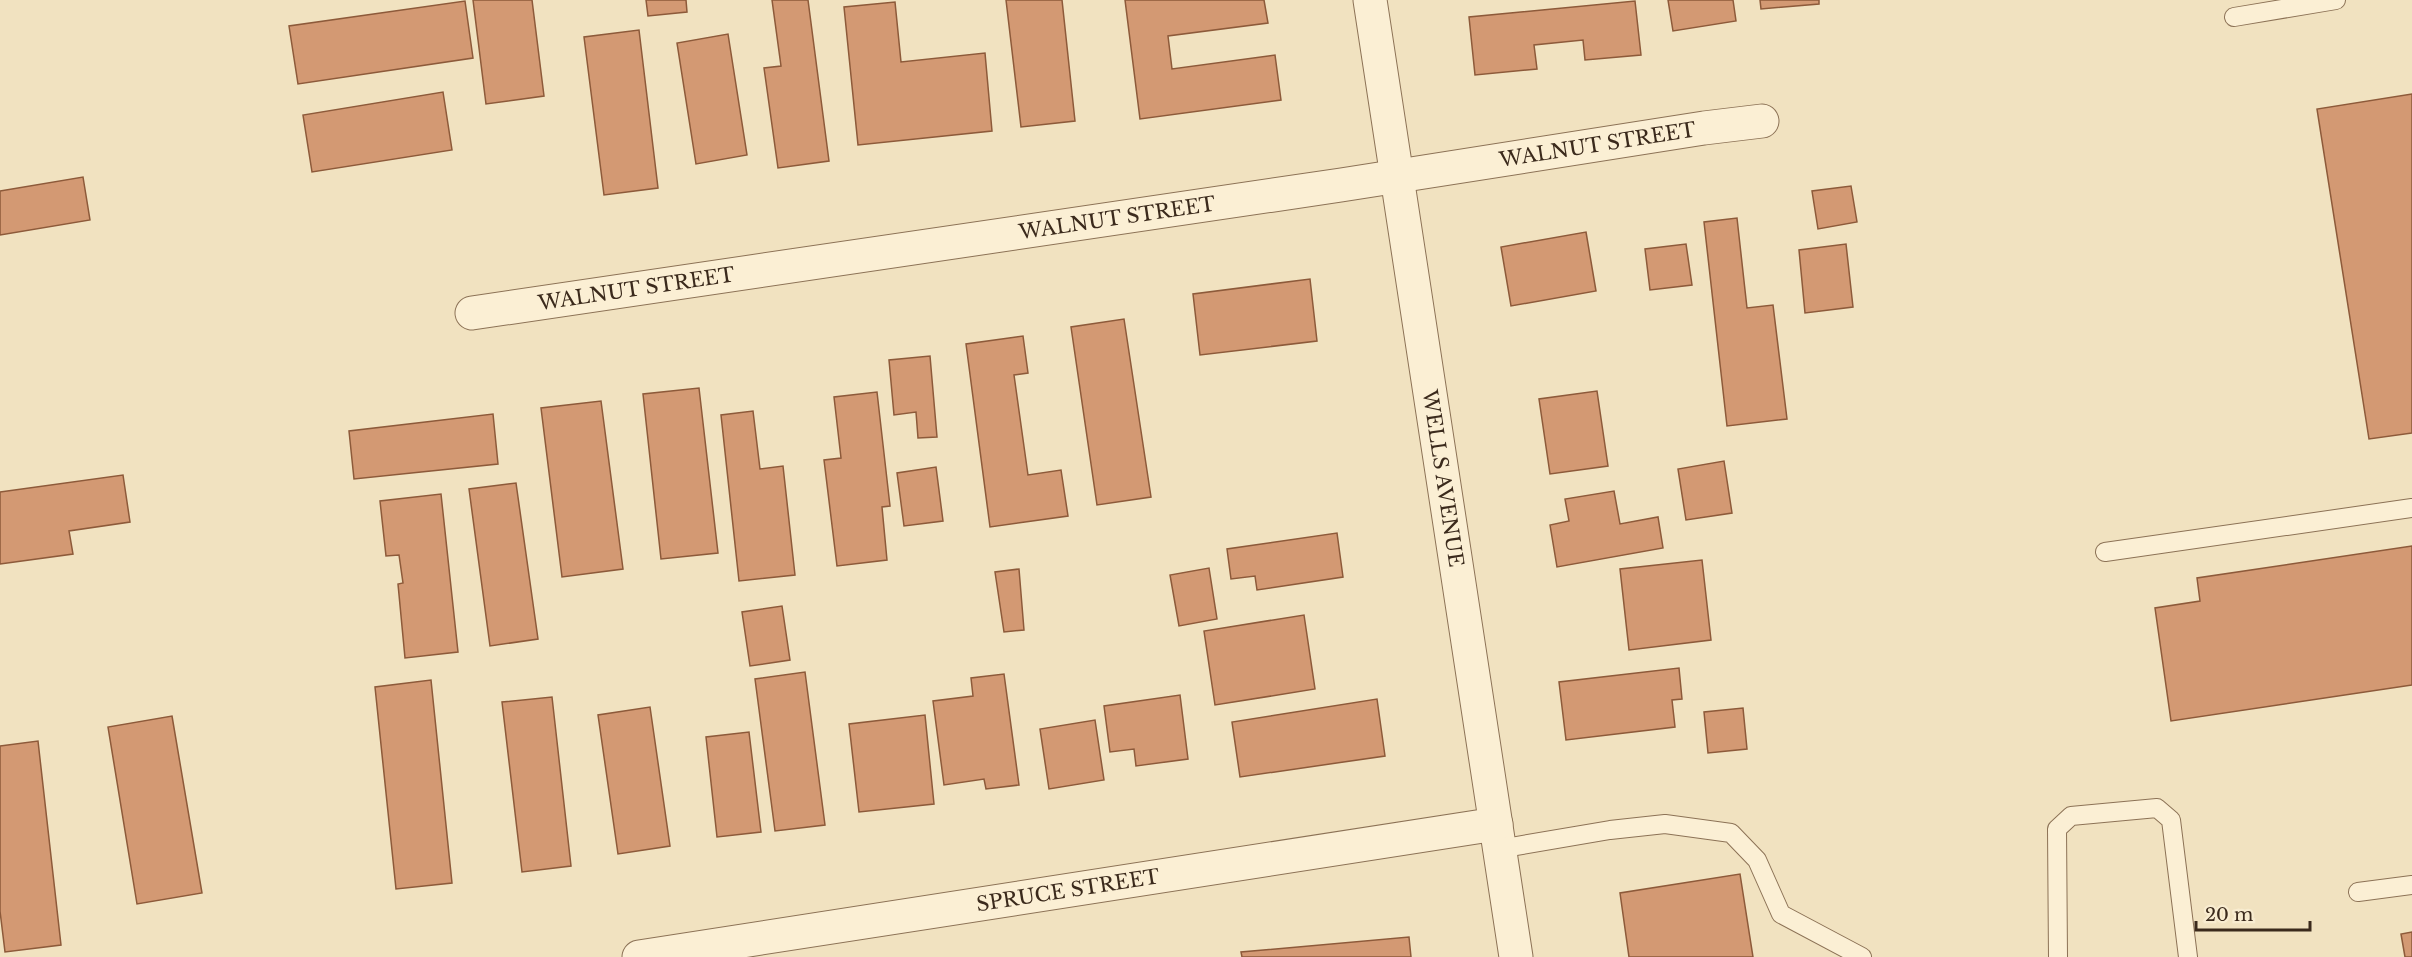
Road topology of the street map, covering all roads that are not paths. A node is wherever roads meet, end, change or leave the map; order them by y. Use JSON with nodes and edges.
{"nodes":[{"id":1,"x":1370,"y":0,"type":"edge"},
{"id":2,"x":2336,"y":0,"type":"edge"},
{"id":3,"x":2234,"y":17,"type":"dead end"},
{"id":4,"x":1762,"y":121,"type":"dead end"},
{"id":5,"x":1397,"y":176,"type":"junction"},
{"id":6,"x":472,"y":313,"type":"dead end"},
{"id":7,"x":2412,"y":508,"type":"edge"},
{"id":8,"x":2105,"y":552,"type":"dead end"},
{"id":9,"x":1497,"y":836,"type":"junction"},
{"id":10,"x":2412,"y":885,"type":"edge"},
{"id":11,"x":2358,"y":892,"type":"dead end"},
{"id":12,"x":639,"y":957,"type":"edge"},
{"id":13,"x":1516,"y":957,"type":"edge"},
{"id":14,"x":1862,"y":957,"type":"edge"},
{"id":15,"x":2058,"y":957,"type":"edge"},
{"id":16,"x":2188,"y":957,"type":"edge"}],
"edges":[{"from":1,"to":5,"type":"street","name":"WELLS AVENUE"},
{"from":2,"to":3,"type":"lane"},
{"from":4,"to":5,"type":"street","name":"WALNUT STREET"},
{"from":5,"to":6,"type":"street","name":"WALNUT STREET"},
{"from":5,"to":9,"type":"street","name":"WELLS AVENUE"},
{"from":7,"to":8,"type":"lane"},
{"from":9,"to":12,"type":"street","name":"SPRUCE STREET"},
{"from":9,"to":13,"type":"street","name":"WELLS AVENUE"},
{"from":9,"to":14,"type":"lane"},
{"from":10,"to":11,"type":"lane"},
{"from":15,"to":16,"type":"lane"}]}
